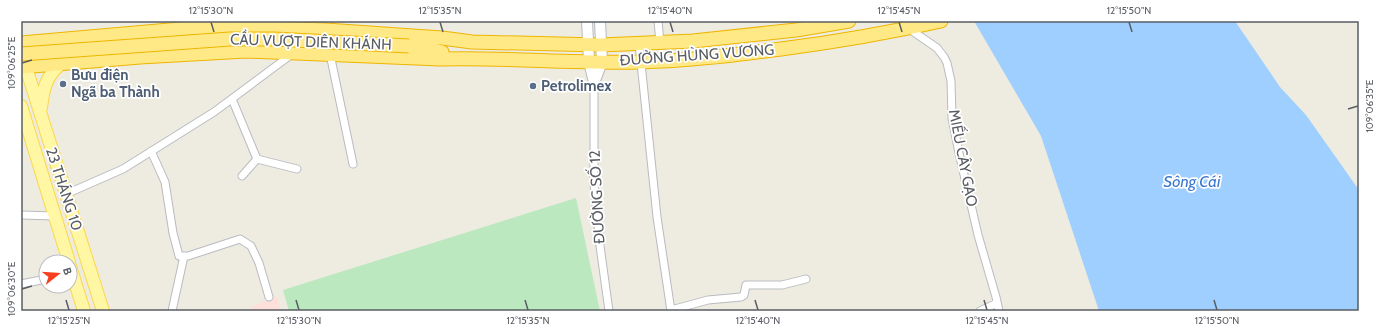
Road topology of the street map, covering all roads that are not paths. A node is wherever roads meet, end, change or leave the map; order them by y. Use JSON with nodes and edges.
{"nodes":[{"id":1,"x":587,"y":21,"type":"edge"},
{"id":2,"x":600,"y":21,"type":"edge"},
{"id":3,"x":658,"y":21,"type":"edge"},
{"id":4,"x":849,"y":21,"type":"edge"},
{"id":5,"x":941,"y":21,"type":"edge"},
{"id":6,"x":330,"y":26,"type":"edge"},
{"id":7,"x":914,"y":27,"type":"junction"},
{"id":8,"x":472,"y":42,"type":"junction"},
{"id":9,"x":21,"y":43,"type":"edge"},
{"id":10,"x":660,"y":43,"type":"junction"},
{"id":11,"x":639,"y":44,"type":"junction"},
{"id":12,"x":602,"y":45,"type":"junction"},
{"id":13,"x":409,"y":46,"type":"junction"},
{"id":14,"x":588,"y":46,"type":"junction"},
{"id":15,"x":21,"y":52,"type":"edge"},
{"id":16,"x":294,"y":52,"type":"junction"},
{"id":17,"x":330,"y":54,"type":"junction"},
{"id":18,"x":472,"y":58,"type":"junction"},
{"id":19,"x":596,"y":62,"type":"junction"},
{"id":20,"x":640,"y":62,"type":"junction"},
{"id":21,"x":62,"y":64,"type":"junction"},
{"id":22,"x":23,"y":67,"type":"edge"},
{"id":23,"x":594,"y":83,"type":"joint"},
{"id":24,"x":232,"y":99,"type":"junction"},
{"id":25,"x":21,"y":108,"type":"edge"},
{"id":26,"x":40,"y":113,"type":"junction"},
{"id":27,"x":151,"y":151,"type":"junction"},
{"id":28,"x":257,"y":159,"type":"junction"},
{"id":29,"x":353,"y":164,"type":"dead end"},
{"id":30,"x":297,"y":169,"type":"dead end"},
{"id":31,"x":242,"y":176,"type":"dead end"},
{"id":32,"x":66,"y":194,"type":"junction"},
{"id":33,"x":21,"y":215,"type":"edge"},
{"id":34,"x":55,"y":216,"type":"junction"},
{"id":35,"x":67,"y":254,"type":"edge"},
{"id":36,"x":184,"y":256,"type":"junction"},
{"id":37,"x":806,"y":280,"type":"dead end"},
{"id":38,"x":38,"y":281,"type":"edge"},
{"id":39,"x":21,"y":284,"type":"edge"},
{"id":40,"x":78,"y":293,"type":"edge"},
{"id":41,"x":269,"y":297,"type":"dead end"},
{"id":42,"x":998,"y":307,"type":"edge"},
{"id":43,"x":671,"y":310,"type":"edge"},
{"id":44,"x":84,"y":311,"type":"edge"},
{"id":45,"x":103,"y":311,"type":"edge"},
{"id":46,"x":172,"y":311,"type":"edge"},
{"id":47,"x":609,"y":311,"type":"edge"},
{"id":48,"x":980,"y":311,"type":"edge"}],
"edges":[{"from":1,"to":14,"type":"main road"},
{"from":2,"to":12,"type":"main road"},
{"from":3,"to":10,"type":"street"},
{"from":4,"to":10,"type":"highway","name":"ĐƯỜNG HÙNG VƯƠNG"},
{"from":5,"to":7,"type":"highway","name":"ĐƯỜNG HÙNG VƯƠNG"},
{"from":6,"to":8,"type":"highway"},
{"from":6,"to":9,"type":"highway"},
{"from":7,"to":20,"type":"highway","name":"ĐƯỜNG HÙNG VƯƠNG"},
{"from":7,"to":42,"type":"street","name":"MIẾU CÂY GẠO"},
{"from":8,"to":13,"type":"highway","name":"CẦU VƯỢT DIÊN KHÁNH"},
{"from":8,"to":14,"type":"highway","name":"ĐƯỜNG HÙNG VƯƠNG"},
{"from":10,"to":11,"type":"highway","name":"ĐƯỜNG HÙNG VƯƠNG"},
{"from":11,"to":12,"type":"highway","name":"ĐƯỜNG HÙNG VƯƠNG"},
{"from":11,"to":20,"type":"street"},
{"from":12,"to":14,"type":"highway","name":"ĐƯỜNG HÙNG VƯƠNG"},
{"from":12,"to":19,"type":"main road"},
{"from":13,"to":15,"type":"highway","name":"CẦU VƯỢT DIÊN KHÁNH","bridge":true},
{"from":13,"to":18,"type":"highway","name":"CẦU VƯỢT DIÊN KHÁNH"},
{"from":14,"to":19,"type":"main road"},
{"from":15,"to":22,"type":"main road","name":"23 THÁNG 10"},
{"from":16,"to":17,"type":"highway"},
{"from":16,"to":21,"type":"highway"},
{"from":16,"to":24,"type":"street"},
{"from":17,"to":18,"type":"highway"},
{"from":17,"to":29,"type":"street"},
{"from":18,"to":19,"type":"highway","name":"ĐƯỜNG HÙNG VƯƠNG"},
{"from":19,"to":20,"type":"highway","name":"ĐƯỜNG HÙNG VƯƠNG"},
{"from":19,"to":23,"type":"main road"},
{"from":20,"to":43,"type":"street"},
{"from":21,"to":22,"type":"highway"},
{"from":21,"to":26,"type":"main road"},
{"from":22,"to":26,"type":"main road","name":"23 THÁNG 10"},
{"from":23,"to":47,"type":"street","name":"ĐƯỜNG SỐ 12"},
{"from":24,"to":27,"type":"street"},
{"from":24,"to":28,"type":"street"},
{"from":25,"to":34,"type":"main road","name":"23 THÁNG 10"},
{"from":26,"to":32,"type":"main road","name":"23 THÁNG 10"},
{"from":27,"to":32,"type":"street"},
{"from":27,"to":36,"type":"street"},
{"from":28,"to":30,"type":"street"},
{"from":28,"to":31,"type":"street"},
{"from":32,"to":45,"type":"main road","name":"23 THÁNG 10"},
{"from":33,"to":34,"type":"street"},
{"from":34,"to":35,"type":"main road","name":"23 THÁNG 10"},
{"from":36,"to":41,"type":"street"},
{"from":36,"to":46,"type":"street"},
{"from":37,"to":43,"type":"street"},
{"from":38,"to":39,"type":"street"},
{"from":40,"to":44,"type":"main road"},
{"from":42,"to":48,"type":"street"}]}
